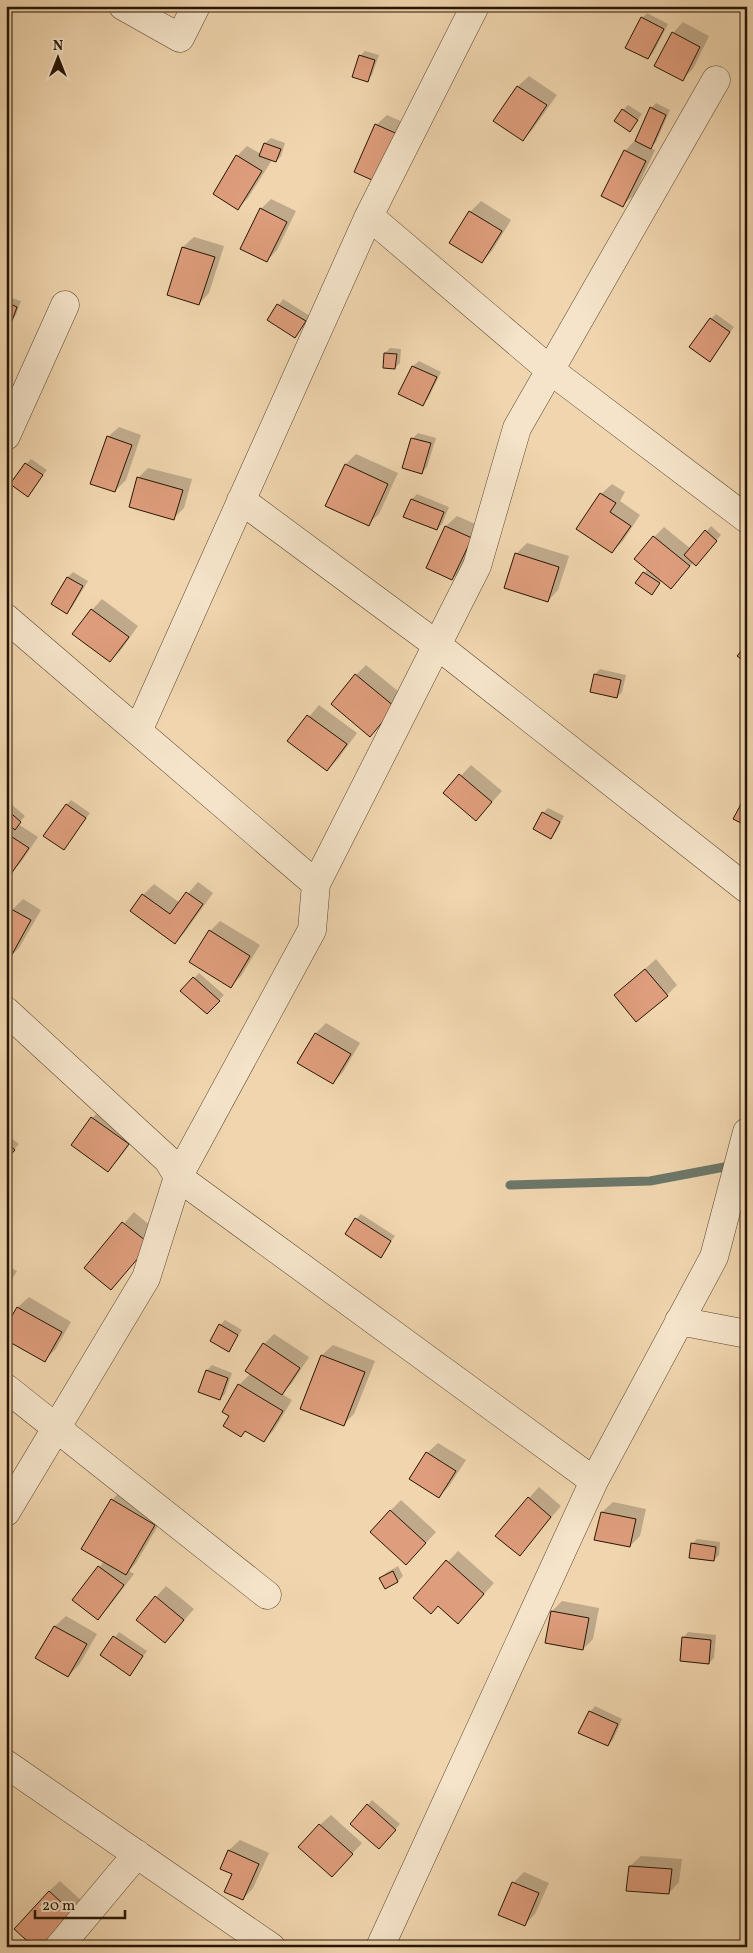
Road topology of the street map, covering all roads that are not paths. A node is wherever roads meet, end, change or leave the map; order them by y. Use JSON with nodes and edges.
{"nodes":[{"id":1,"x":123,"y":6,"type":"edge"},
{"id":2,"x":196,"y":6,"type":"edge"},
{"id":3,"x":475,"y":6,"type":"edge"},
{"id":4,"x":716,"y":80,"type":"dead end"},
{"id":5,"x":369,"y":216,"type":"junction"},
{"id":6,"x":65,"y":305,"type":"dead end"},
{"id":7,"x":550,"y":370,"type":"junction"},
{"id":8,"x":6,"y":436,"type":"edge"},
{"id":9,"x":242,"y":500,"type":"junction"},
{"id":10,"x":747,"y":519,"type":"edge"},
{"id":11,"x":6,"y":618,"type":"edge"},
{"id":12,"x":437,"y":645,"type":"junction"},
{"id":13,"x":138,"y":731,"type":"junction"},
{"id":14,"x":316,"y":884,"type":"junction"},
{"id":15,"x":747,"y":889,"type":"edge"},
{"id":16,"x":6,"y":1011,"type":"edge"},
{"id":17,"x":747,"y":1132,"type":"edge"},
{"id":18,"x":178,"y":1177,"type":"junction"},
{"id":19,"x":679,"y":1322,"type":"junction"},
{"id":20,"x":747,"y":1334,"type":"edge"},
{"id":21,"x":6,"y":1388,"type":"edge"},
{"id":22,"x":57,"y":1427,"type":"junction"},
{"id":23,"x":594,"y":1481,"type":"junction"},
{"id":24,"x":6,"y":1512,"type":"edge"},
{"id":25,"x":267,"y":1595,"type":"dead end"},
{"id":26,"x":6,"y":1764,"type":"edge"},
{"id":27,"x":137,"y":1854,"type":"junction"},
{"id":28,"x":59,"y":1947,"type":"edge"},
{"id":29,"x":271,"y":1947,"type":"edge"},
{"id":30,"x":380,"y":1947,"type":"edge"}],
"edges":[{"from":1,"to":2,"type":"street"},
{"from":3,"to":5,"type":"street"},
{"from":4,"to":7,"type":"street"},
{"from":5,"to":7,"type":"street"},
{"from":5,"to":9,"type":"street"},
{"from":6,"to":8,"type":"street"},
{"from":7,"to":10,"type":"street"},
{"from":7,"to":12,"type":"street"},
{"from":9,"to":12,"type":"street"},
{"from":9,"to":13,"type":"street"},
{"from":11,"to":13,"type":"street"},
{"from":12,"to":14,"type":"street"},
{"from":12,"to":15,"type":"street"},
{"from":13,"to":14,"type":"street"},
{"from":14,"to":18,"type":"street"},
{"from":16,"to":18,"type":"street"},
{"from":17,"to":19,"type":"street"},
{"from":18,"to":22,"type":"street"},
{"from":18,"to":23,"type":"street"},
{"from":19,"to":20,"type":"street"},
{"from":19,"to":23,"type":"street"},
{"from":21,"to":22,"type":"street"},
{"from":22,"to":24,"type":"street"},
{"from":22,"to":25,"type":"street"},
{"from":23,"to":30,"type":"street"},
{"from":26,"to":27,"type":"street"},
{"from":27,"to":28,"type":"street"},
{"from":27,"to":29,"type":"street"}]}
